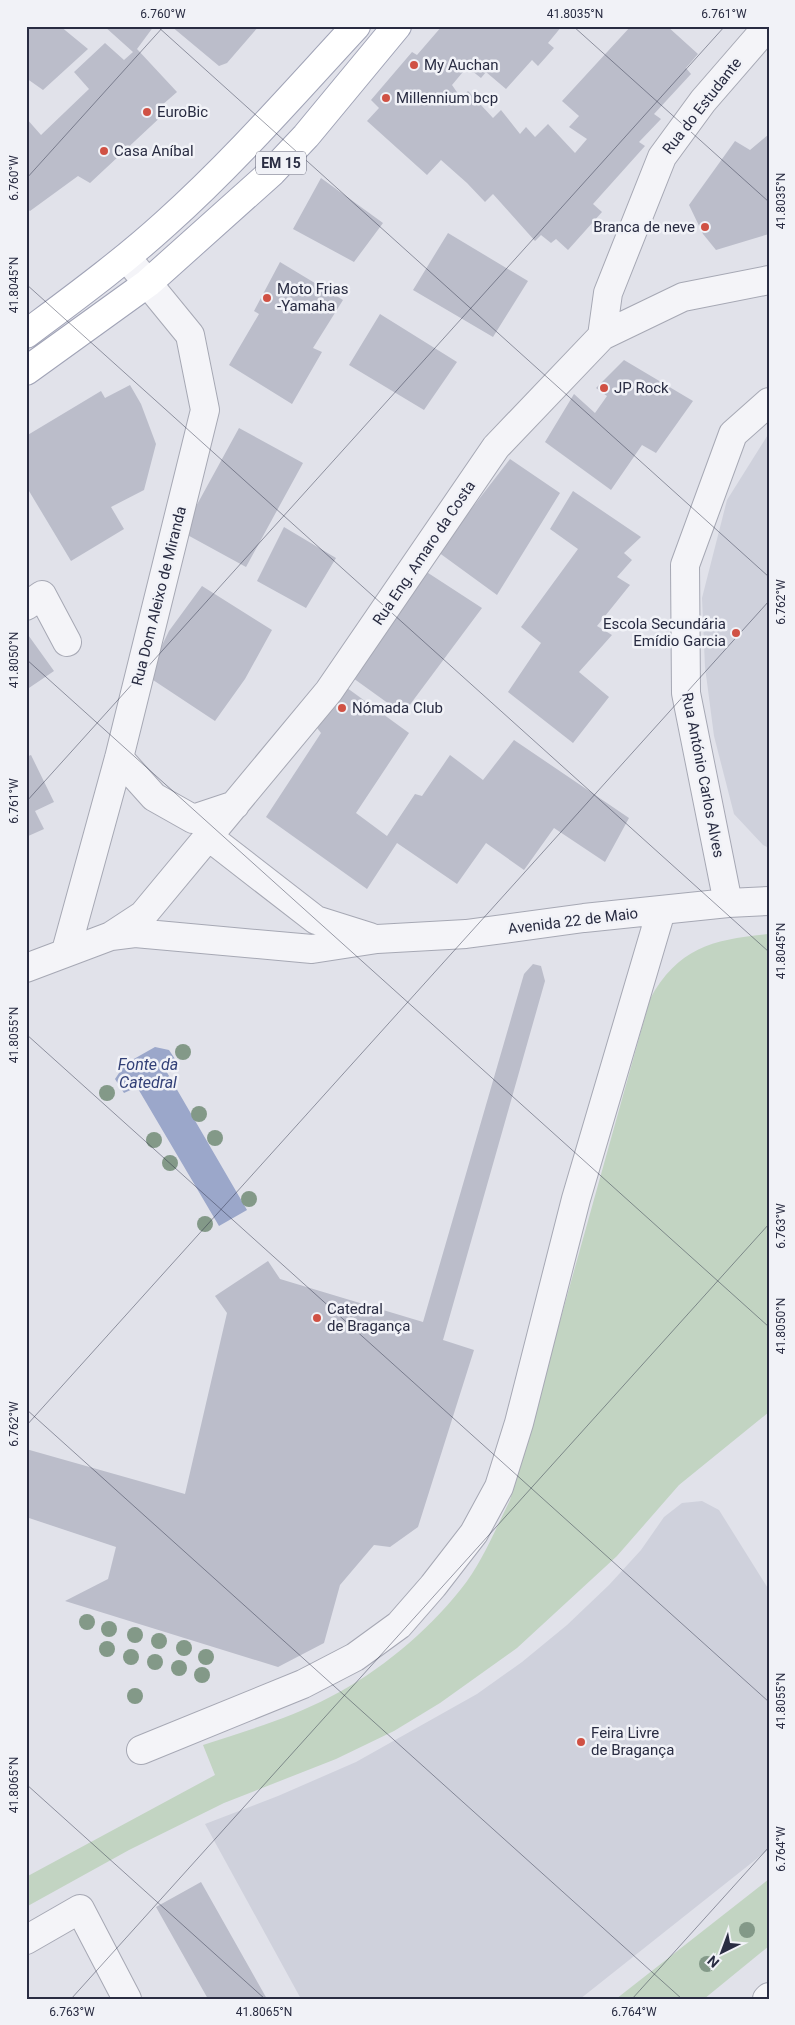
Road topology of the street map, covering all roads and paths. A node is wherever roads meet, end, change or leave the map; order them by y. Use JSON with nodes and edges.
{"nodes":[{"id":1,"x":356,"y":26,"type":"edge"},
{"id":2,"x":397,"y":26,"type":"edge"},
{"id":3,"x":768,"y":26,"type":"edge"},
{"id":4,"x":127,"y":258,"type":"junction"},
{"id":5,"x":769,"y":280,"type":"edge"},
{"id":6,"x":148,"y":283,"type":"junction"},
{"id":7,"x":26,"y":334,"type":"edge"},
{"id":8,"x":602,"y":336,"type":"junction"},
{"id":9,"x":26,"y":370,"type":"edge"},
{"id":10,"x":769,"y":402,"type":"edge"},
{"id":11,"x":26,"y":606,"type":"edge"},
{"id":12,"x":67,"y":642,"type":"dead end"},
{"id":13,"x":119,"y":758,"type":"junction"},
{"id":14,"x":236,"y":805,"type":"junction"},
{"id":15,"x":209,"y":837,"type":"junction"},
{"id":16,"x":769,"y":901,"type":"edge"},
{"id":17,"x":728,"y":903,"type":"junction"},
{"id":18,"x":661,"y":911,"type":"junction"},
{"id":19,"x":110,"y":936,"type":"junction"},
{"id":20,"x":376,"y":939,"type":"junction"},
{"id":21,"x":66,"y":951,"type":"junction"},
{"id":22,"x":26,"y":968,"type":"edge"},
{"id":23,"x":141,"y":1750,"type":"dead end"},
{"id":24,"x":26,"y":1940,"type":"edge"},
{"id":25,"x":127,"y":1999,"type":"edge"}],
"edges":[{"from":1,"to":4,"type":"main road","number":"EM 15"},
{"from":2,"to":6,"type":"main road","number":"EM 15"},
{"from":3,"to":8,"type":"street","name":"Rua do Estudante"},
{"from":4,"to":6,"type":"street","name":"Rua Dom Aleixo de Miranda"},
{"from":4,"to":7,"type":"main road","number":"EM 15"},
{"from":5,"to":8,"type":"street","name":"Rua Eng. Amaro da Costa"},
{"from":6,"to":9,"type":"main road","number":"EM 15"},
{"from":6,"to":13,"type":"street","name":"Rua Dom Aleixo de Miranda"},
{"from":8,"to":14,"type":"street","name":"Rua Eng. Amaro da Costa"},
{"from":10,"to":17,"type":"street","name":"Rua António Carlos Alves"},
{"from":11,"to":12,"type":"street"},
{"from":13,"to":14,"type":"street"},
{"from":13,"to":21,"type":"street","name":"Rua Dom Aleixo de Miranda"},
{"from":14,"to":15,"type":"street","name":"Rua Eng. Amaro da Costa"},
{"from":15,"to":19,"type":"street","name":"Rua Eng. Amaro da Costa"},
{"from":15,"to":20,"type":"street"},
{"from":16,"to":17,"type":"street","name":"Avenida 22 de Maio"},
{"from":17,"to":18,"type":"street","name":"Avenida 22 de Maio"},
{"from":18,"to":20,"type":"street","name":"Avenida 22 de Maio"},
{"from":18,"to":23,"type":"street"},
{"from":19,"to":20,"type":"street","name":"Avenida 22 de Maio"},
{"from":19,"to":21,"type":"street"},
{"from":21,"to":22,"type":"street"},
{"from":24,"to":25,"type":"street"}]}
